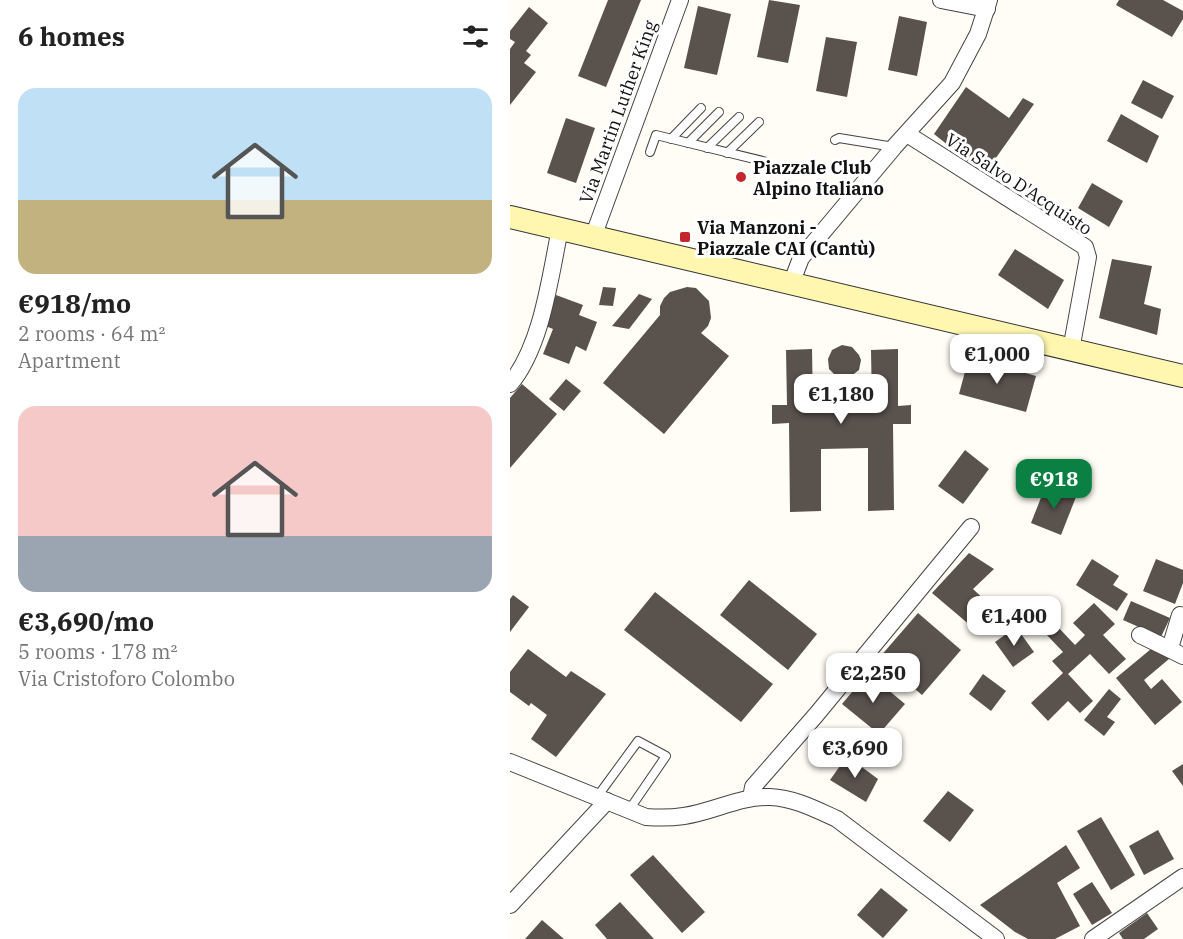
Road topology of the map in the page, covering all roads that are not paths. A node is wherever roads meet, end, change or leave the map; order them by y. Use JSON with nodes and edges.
{"nodes":[{"id":1,"x":680,"y":0,"type":"edge"},
{"id":2,"x":942,"y":0,"type":"edge"},
{"id":3,"x":988,"y":4,"type":"edge"},
{"id":4,"x":701,"y":108,"type":"dead end"},
{"id":5,"x":718,"y":112,"type":"dead end"},
{"id":6,"x":739,"y":117,"type":"dead end"},
{"id":7,"x":759,"y":122,"type":"dead end"},
{"id":8,"x":907,"y":134,"type":"junction"},
{"id":9,"x":671,"y":139,"type":"junction"},
{"id":10,"x":835,"y":140,"type":"dead end"},
{"id":11,"x":688,"y":143,"type":"junction"},
{"id":12,"x":894,"y":147,"type":"junction"},
{"id":13,"x":707,"y":148,"type":"junction"},
{"id":14,"x":650,"y":152,"type":"dead end"},
{"id":15,"x":727,"y":153,"type":"junction"},
{"id":16,"x":767,"y":162,"type":"dead end"},
{"id":17,"x":510,"y":217,"type":"edge"},
{"id":18,"x":560,"y":229,"type":"junction"},
{"id":19,"x":593,"y":237,"type":"junction"},
{"id":20,"x":791,"y":284,"type":"junction"},
{"id":21,"x":1071,"y":350,"type":"junction"},
{"id":22,"x":1183,"y":376,"type":"edge"},
{"id":23,"x":510,"y":384,"type":"edge"},
{"id":24,"x":971,"y":528,"type":"dead end"},
{"id":25,"x":1180,"y":615,"type":"dead end"},
{"id":26,"x":1140,"y":635,"type":"dead end"},
{"id":27,"x":1176,"y":652,"type":"edge"},
{"id":28,"x":510,"y":762,"type":"edge"},
{"id":29,"x":751,"y":798,"type":"junction"},
{"id":30,"x":602,"y":799,"type":"junction"},
{"id":31,"x":629,"y":810,"type":"junction"},
{"id":32,"x":1183,"y":878,"type":"edge"},
{"id":33,"x":510,"y":905,"type":"edge"},
{"id":34,"x":996,"y":939,"type":"edge"},
{"id":35,"x":1093,"y":939,"type":"edge"}],
"edges":[{"from":1,"to":19,"type":"street","name":"Via Martin Luther King"},
{"from":2,"to":3,"type":"street"},
{"from":3,"to":8,"type":"street"},
{"from":4,"to":9,"type":"lane"},
{"from":5,"to":11,"type":"lane"},
{"from":6,"to":13,"type":"lane"},
{"from":7,"to":15,"type":"lane"},
{"from":8,"to":12,"type":"street"},
{"from":8,"to":21,"type":"street","name":"Via Salvo D'Acquisto"},
{"from":9,"to":11,"type":"lane"},
{"from":9,"to":14,"type":"lane"},
{"from":10,"to":12,"type":"lane"},
{"from":11,"to":13,"type":"lane"},
{"from":12,"to":20,"type":"street"},
{"from":13,"to":15,"type":"lane"},
{"from":15,"to":16,"type":"lane"},
{"from":17,"to":18,"type":"main road"},
{"from":18,"to":19,"type":"main road"},
{"from":18,"to":23,"type":"street"},
{"from":19,"to":20,"type":"main road"},
{"from":20,"to":21,"type":"main road"},
{"from":21,"to":22,"type":"main road"},
{"from":24,"to":29,"type":"street"},
{"from":25,"to":27,"type":"street"},
{"from":26,"to":27,"type":"street"},
{"from":28,"to":30,"type":"street"},
{"from":29,"to":31,"type":"street"},
{"from":29,"to":34,"type":"street"},
{"from":30,"to":31,"type":"street"},
{"from":30,"to":31,"type":"lane"},
{"from":30,"to":33,"type":"street"},
{"from":32,"to":35,"type":"street"}]}
